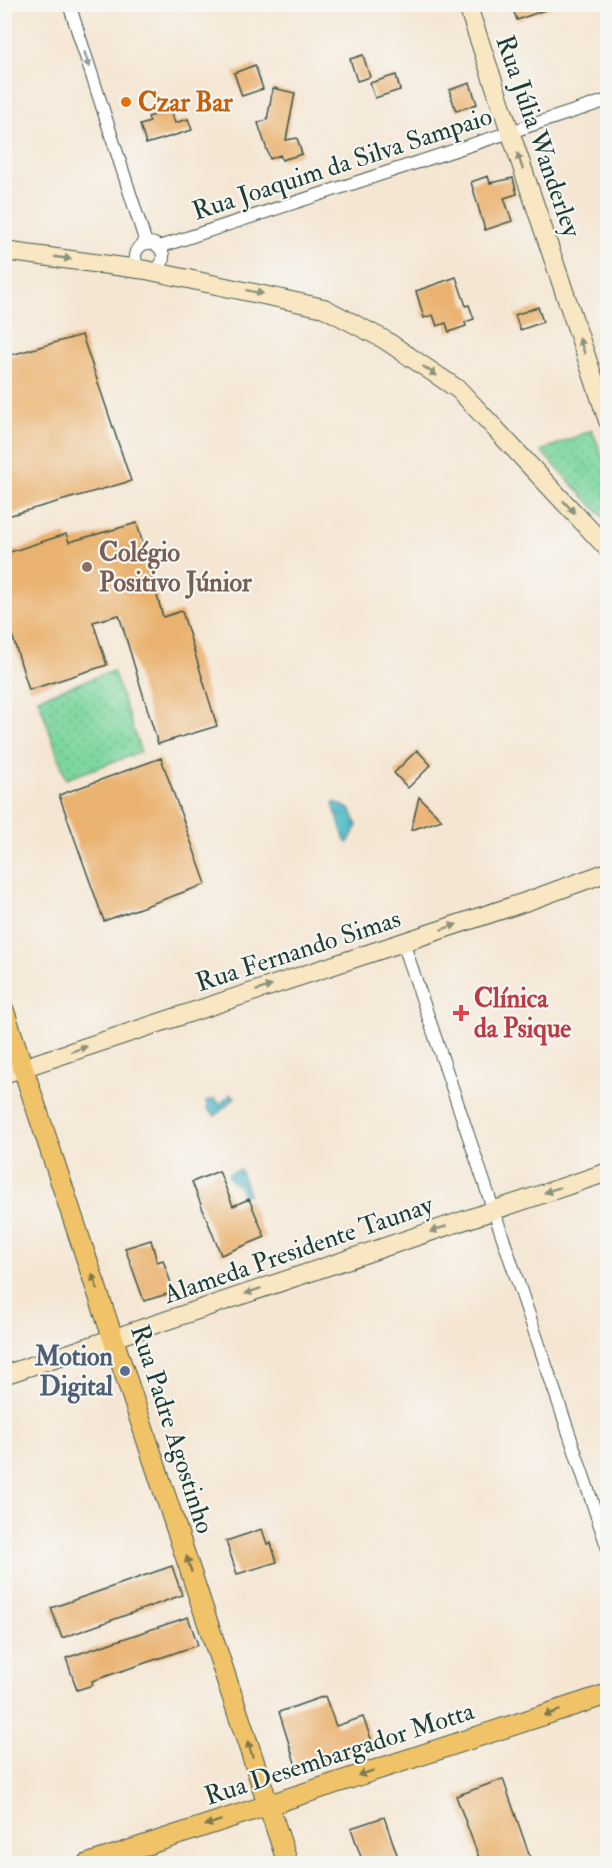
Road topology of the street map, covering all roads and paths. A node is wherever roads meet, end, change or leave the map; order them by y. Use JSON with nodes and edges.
{"nodes":[{"id":1,"x":69,"y":4,"type":"edge"},
{"id":2,"x":467,"y":4,"type":"edge"},
{"id":3,"x":608,"y":100,"type":"edge"},
{"id":4,"x":510,"y":132,"type":"junction"},
{"id":5,"x":146,"y":243,"type":"junction"},
{"id":6,"x":159,"y":247,"type":"junction"},
{"id":7,"x":4,"y":251,"type":"edge"},
{"id":8,"x":146,"y":270,"type":"junction"},
{"id":9,"x":608,"y":421,"type":"edge"},
{"id":10,"x":604,"y":542,"type":"edge"},
{"id":11,"x":608,"y":872,"type":"edge"},
{"id":12,"x":403,"y":942,"type":"junction"},
{"id":13,"x":4,"y":1011,"type":"edge"},
{"id":14,"x":23,"y":1068,"type":"junction"},
{"id":15,"x":4,"y":1074,"type":"edge"},
{"id":16,"x":608,"y":1172,"type":"edge"},
{"id":17,"x":493,"y":1210,"type":"junction"},
{"id":18,"x":114,"y":1338,"type":"junction"},
{"id":19,"x":4,"y":1375,"type":"edge"},
{"id":20,"x":608,"y":1549,"type":"edge"},
{"id":21,"x":608,"y":1694,"type":"edge"},
{"id":22,"x":269,"y":1805,"type":"junction"},
{"id":23,"x":88,"y":1863,"type":"edge"},
{"id":24,"x":288,"y":1863,"type":"edge"}],
"edges":[{"from":1,"to":5,"type":"street","one_way":true},
{"from":2,"to":4,"type":"main road","name":"Rua Júlia Wanderley"},
{"from":3,"to":4,"type":"street","name":"Rua Joaquim da Silva Sampaio"},
{"from":4,"to":6,"type":"street","name":"Rua Joaquim da Silva Sampaio"},
{"from":9,"to":4,"type":"main road","name":"Rua Júlia Wanderley","one_way":true},
{"from":5,"to":6,"type":"street"},
{"from":5,"to":8,"type":"street"},
{"from":6,"to":8,"type":"street"},
{"from":7,"to":8,"type":"main road","one_way":true},
{"from":8,"to":10,"type":"main road","one_way":true},
{"from":12,"to":11,"type":"main road","name":"Rua Fernando Simas","one_way":true},
{"from":14,"to":12,"type":"main road","name":"Rua Fernando Simas","one_way":true},
{"from":12,"to":17,"type":"street"},
{"from":13,"to":14,"type":"main road","name":"Rua Padre Agostinho"},
{"from":14,"to":15,"type":"main road","name":"Rua Fernando Simas"},
{"from":18,"to":14,"type":"main road","name":"Rua Padre Agostinho","one_way":true},
{"from":16,"to":17,"type":"main road","name":"Alameda Presidente Taunay","one_way":true},
{"from":17,"to":18,"type":"main road","name":"Alameda Presidente Taunay","one_way":true},
{"from":17,"to":20,"type":"street"},
{"from":18,"to":19,"type":"main road","name":"Alameda Presidente Taunay"},
{"from":22,"to":18,"type":"main road","name":"Rua Padre Agostinho","one_way":true},
{"from":21,"to":22,"type":"main road","name":"Rua Desembargador Motta","one_way":true},
{"from":22,"to":23,"type":"main road","name":"Rua Desembargador Motta","one_way":true},
{"from":22,"to":24,"type":"main road","name":"Rua Padre Agostinho"}]}
